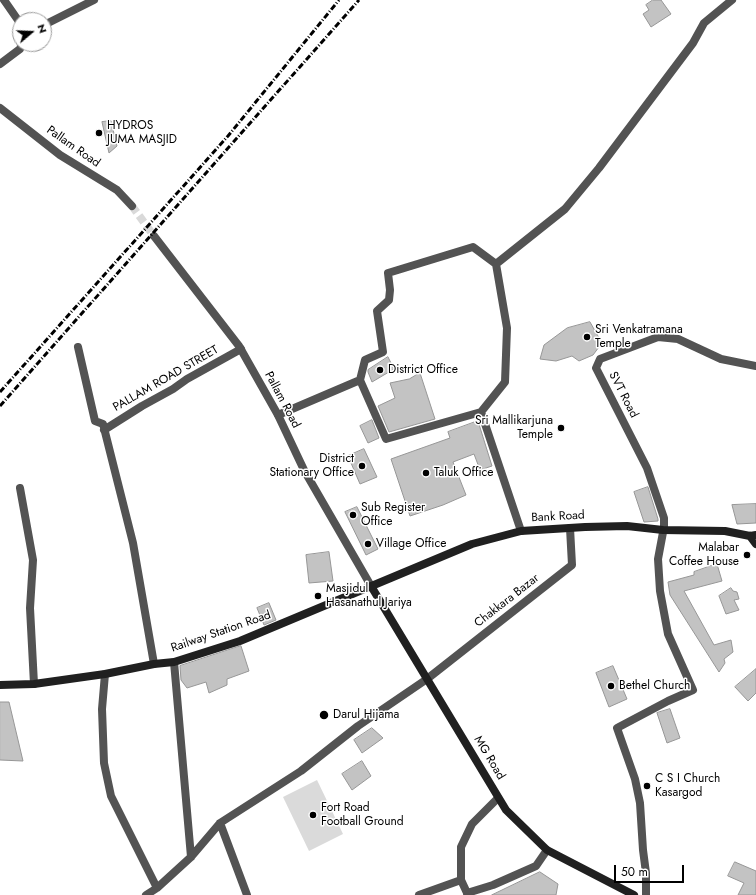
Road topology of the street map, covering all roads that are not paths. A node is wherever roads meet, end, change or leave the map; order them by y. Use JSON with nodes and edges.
{"nodes":[{"id":1,"x":4,"y":0,"type":"edge"},
{"id":2,"x":94,"y":0,"type":"edge"},
{"id":3,"x":732,"y":0,"type":"edge"},
{"id":4,"x":12,"y":12,"type":"edge"},
{"id":5,"x":52,"y":21,"type":"edge"},
{"id":6,"x":16,"y":52,"type":"edge"},
{"id":7,"x":0,"y":64,"type":"edge"},
{"id":8,"x":0,"y":108,"type":"edge"},
{"id":9,"x":132,"y":206,"type":"tunnel mouth"},
{"id":10,"x":154,"y":236,"type":"tunnel mouth"},
{"id":11,"x":496,"y":264,"type":"junction"},
{"id":12,"x":78,"y":347,"type":"dead end"},
{"id":13,"x":241,"y":349,"type":"junction"},
{"id":14,"x":756,"y":366,"type":"edge"},
{"id":15,"x":360,"y":380,"type":"junction"},
{"id":16,"x":481,"y":412,"type":"junction"},
{"id":17,"x":278,"y":415,"type":"junction"},
{"id":18,"x":104,"y":430,"type":"junction"},
{"id":19,"x":20,"y":488,"type":"dead end"},
{"id":20,"x":570,"y":528,"type":"junction"},
{"id":21,"x":663,"y":530,"type":"junction"},
{"id":22,"x":521,"y":531,"type":"junction"},
{"id":23,"x":753,"y":535,"type":"edge"},
{"id":24,"x":756,"y":544,"type":"edge"},
{"id":25,"x":371,"y":586,"type":"junction"},
{"id":26,"x":174,"y":662,"type":"junction"},
{"id":27,"x":154,"y":664,"type":"junction"},
{"id":28,"x":106,"y":674,"type":"junction"},
{"id":29,"x":427,"y":679,"type":"junction"},
{"id":30,"x":34,"y":684,"type":"junction"},
{"id":31,"x":0,"y":685,"type":"edge"},
{"id":32,"x":498,"y":798,"type":"junction"},
{"id":33,"x":220,"y":823,"type":"junction"},
{"id":34,"x":547,"y":850,"type":"junction"},
{"id":35,"x":191,"y":857,"type":"junction"},
{"id":36,"x":461,"y":880,"type":"junction"},
{"id":37,"x":157,"y":888,"type":"junction"},
{"id":38,"x":468,"y":894,"type":"edge"},
{"id":39,"x":146,"y":895,"type":"edge"},
{"id":40,"x":248,"y":895,"type":"edge"},
{"id":41,"x":419,"y":895,"type":"edge"},
{"id":42,"x":632,"y":895,"type":"edge"},
{"id":43,"x":646,"y":895,"type":"edge"}],
"edges":[{"from":1,"to":4,"type":"street"},
{"from":2,"to":5,"type":"street"},
{"from":3,"to":11,"type":"street"},
{"from":6,"to":7,"type":"street"},
{"from":8,"to":9,"type":"street","name":"Pallam Road"},
{"from":10,"to":13,"type":"street","name":"Pallam Road"},
{"from":11,"to":15,"type":"street"},
{"from":11,"to":16,"type":"street"},
{"from":12,"to":18,"type":"street"},
{"from":13,"to":17,"type":"street","name":"Pallam Road"},
{"from":13,"to":18,"type":"street","name":"PALLAM ROAD STREET"},
{"from":14,"to":21,"type":"street","name":"SVT Road"},
{"from":15,"to":16,"type":"street"},
{"from":15,"to":17,"type":"street"},
{"from":16,"to":22,"type":"street"},
{"from":17,"to":25,"type":"street","name":"Pallam Road"},
{"from":18,"to":27,"type":"street"},
{"from":19,"to":30,"type":"street"},
{"from":20,"to":21,"type":"main road","name":"Bank Road"},
{"from":20,"to":22,"type":"main road","name":"Bank Road"},
{"from":20,"to":29,"type":"street","name":"Chakkara Bazar"},
{"from":21,"to":23,"type":"main road","name":"Bank Road"},
{"from":21,"to":43,"type":"street","name":"SVT Road"},
{"from":22,"to":25,"type":"main road","name":"Bank Road"},
{"from":23,"to":24,"type":"main road"},
{"from":25,"to":26,"type":"main road","name":"Railway Station Road"},
{"from":25,"to":29,"type":"main road","name":"MG Road"},
{"from":26,"to":27,"type":"main road","name":"Railway Station Road"},
{"from":26,"to":35,"type":"street"},
{"from":27,"to":28,"type":"main road","name":"Railway Station Road"},
{"from":28,"to":30,"type":"main road","name":"Railway Station Road"},
{"from":28,"to":37,"type":"street"},
{"from":29,"to":32,"type":"main road","name":"MG Road"},
{"from":29,"to":33,"type":"street"},
{"from":30,"to":31,"type":"main road","name":"Railway Station Road"},
{"from":32,"to":34,"type":"main road","name":"MG Road"},
{"from":32,"to":36,"type":"street"},
{"from":33,"to":35,"type":"street"},
{"from":33,"to":40,"type":"street"},
{"from":34,"to":38,"type":"street"},
{"from":34,"to":42,"type":"main road","name":"MG Road"},
{"from":35,"to":37,"type":"street"},
{"from":36,"to":38,"type":"street"},
{"from":36,"to":41,"type":"street"},
{"from":37,"to":39,"type":"street"}]}
